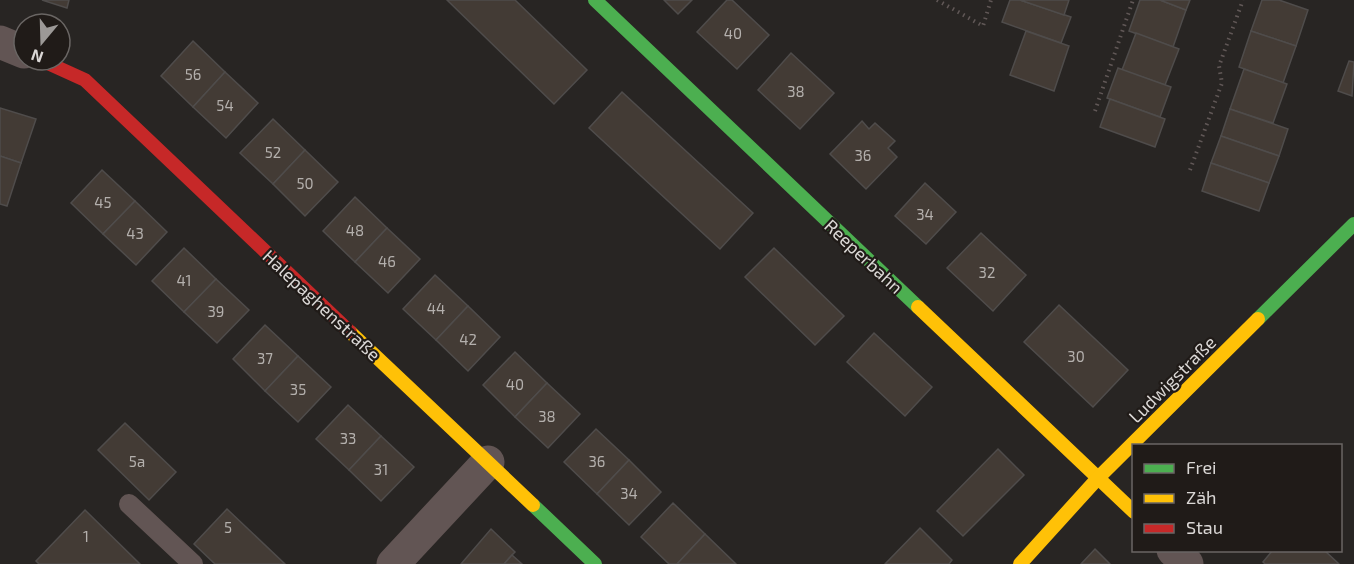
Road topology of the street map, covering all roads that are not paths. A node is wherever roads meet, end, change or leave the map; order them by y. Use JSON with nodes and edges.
{"nodes":[{"id":1,"x":595,"y":0,"type":"edge"},
{"id":2,"x":67,"y":72,"type":"edge"},
{"id":3,"x":1354,"y":224,"type":"edge"},
{"id":4,"x":1132,"y":444,"type":"edge"},
{"id":5,"x":1132,"y":444,"type":"edge"},
{"id":6,"x":488,"y":462,"type":"junction"},
{"id":7,"x":1098,"y":478,"type":"junction"},
{"id":8,"x":129,"y":504,"type":"dead end"},
{"id":9,"x":1132,"y":510,"type":"edge"},
{"id":10,"x":1175,"y":552,"type":"edge"},
{"id":11,"x":193,"y":564,"type":"edge"},
{"id":12,"x":393,"y":564,"type":"edge"},
{"id":13,"x":595,"y":564,"type":"edge"},
{"id":14,"x":1020,"y":564,"type":"edge"},
{"id":15,"x":1187,"y":564,"type":"edge"}],
"edges":[{"from":1,"to":7,"type":"street","name":"Reeperbahn"},
{"from":2,"to":6,"type":"street","name":"Halepaghenstraße"},
{"from":3,"to":5,"type":"street","name":"Ludwigstraße"},
{"from":4,"to":7,"type":"street","name":"Ludwigstraße"},
{"from":6,"to":12,"type":"street"},
{"from":6,"to":13,"type":"street","name":"Halepaghenstraße"},
{"from":7,"to":9,"type":"street","name":"Reeperbahn"},
{"from":7,"to":14,"type":"street","name":"Ludwigstraße"},
{"from":8,"to":11,"type":"lane"},
{"from":10,"to":15,"type":"street"}]}
